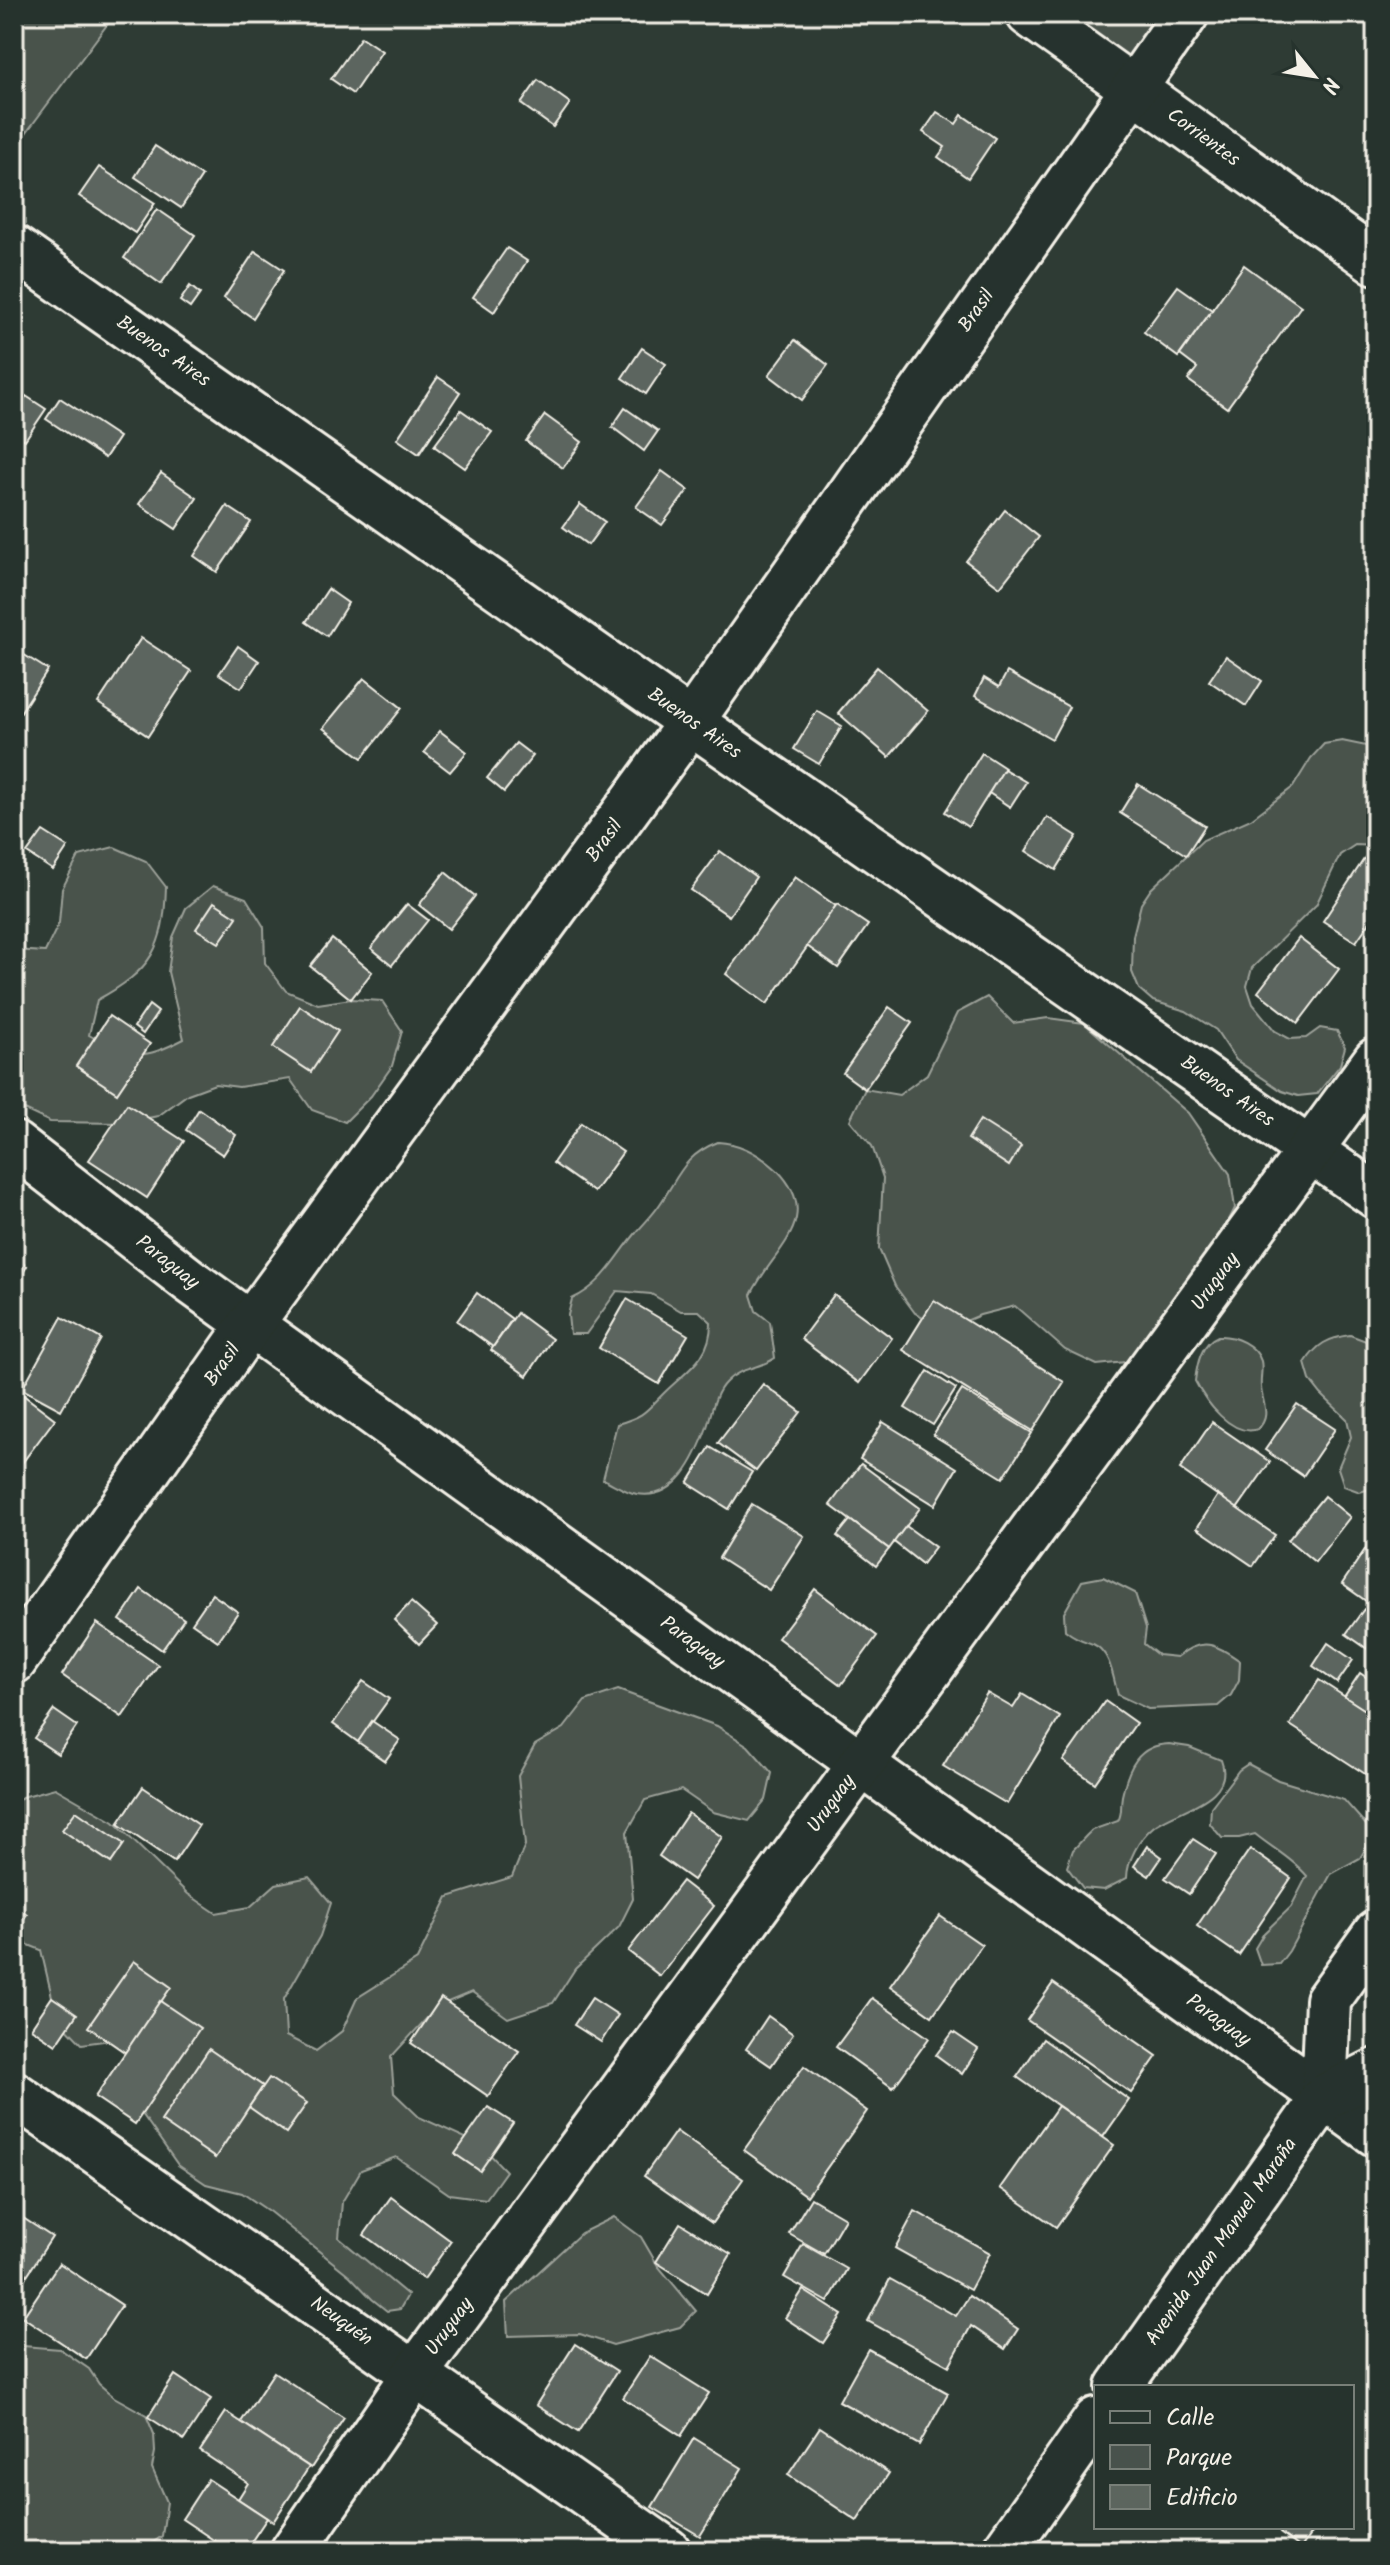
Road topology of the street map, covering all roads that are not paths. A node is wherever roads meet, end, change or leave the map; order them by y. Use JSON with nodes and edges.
{"nodes":[{"id":1,"x":1029,"y":14,"type":"edge"},
{"id":2,"x":1186,"y":14,"type":"edge"},
{"id":3,"x":1132,"y":88,"type":"junction"},
{"id":4,"x":14,"y":248,"type":"edge"},
{"id":5,"x":1376,"y":262,"type":"edge"},
{"id":6,"x":691,"y":722,"type":"junction"},
{"id":7,"x":1376,"y":1060,"type":"edge"},
{"id":8,"x":14,"y":1144,"type":"edge"},
{"id":9,"x":1312,"y":1151,"type":"junction"},
{"id":10,"x":1376,"y":1196,"type":"edge"},
{"id":11,"x":250,"y":1325,"type":"junction"},
{"id":12,"x":14,"y":1661,"type":"edge"},
{"id":13,"x":861,"y":1765,"type":"junction"},
{"id":14,"x":1376,"y":1933,"type":"edge"},
{"id":15,"x":1376,"y":2071,"type":"edge"},
{"id":16,"x":14,"y":2094,"type":"edge"},
{"id":17,"x":1324,"y":2097,"type":"junction"},
{"id":18,"x":1376,"y":2134,"type":"edge"},
{"id":19,"x":415,"y":2374,"type":"junction"},
{"id":20,"x":1120,"y":2385,"type":"edge"},
{"id":21,"x":1094,"y":2423,"type":"edge"},
{"id":22,"x":293,"y":2551,"type":"edge"},
{"id":23,"x":668,"y":2551,"type":"edge"},
{"id":24,"x":1004,"y":2551,"type":"edge"}],
"edges":[{"from":1,"to":3,"type":"street","name":"Corrientes"},
{"from":2,"to":3,"type":"street","name":"Brasil"},
{"from":3,"to":5,"type":"street","name":"Corrientes"},
{"from":3,"to":6,"type":"street","name":"Brasil"},
{"from":4,"to":6,"type":"street","name":"Buenos Aires"},
{"from":6,"to":9,"type":"street","name":"Buenos Aires"},
{"from":6,"to":11,"type":"street","name":"Brasil"},
{"from":7,"to":9,"type":"street","name":"Uruguay"},
{"from":8,"to":11,"type":"street","name":"Paraguay"},
{"from":9,"to":10,"type":"street","name":"Buenos Aires"},
{"from":9,"to":13,"type":"street","name":"Uruguay"},
{"from":11,"to":12,"type":"street","name":"Brasil"},
{"from":11,"to":13,"type":"street","name":"Paraguay"},
{"from":13,"to":17,"type":"street","name":"Paraguay"},
{"from":13,"to":19,"type":"street","name":"Uruguay"},
{"from":14,"to":17,"type":"street"},
{"from":15,"to":17,"type":"street","name":"Avenida Juan Manuel Maraña"},
{"from":16,"to":19,"type":"street","name":"Neuquén"},
{"from":17,"to":18,"type":"street","name":"Paraguay"},
{"from":17,"to":20,"type":"street","name":"Avenida Juan Manuel Maraña"},
{"from":19,"to":22,"type":"street","name":"Uruguay"},
{"from":19,"to":23,"type":"street","name":"Neuquén"},
{"from":21,"to":24,"type":"street"}]}
